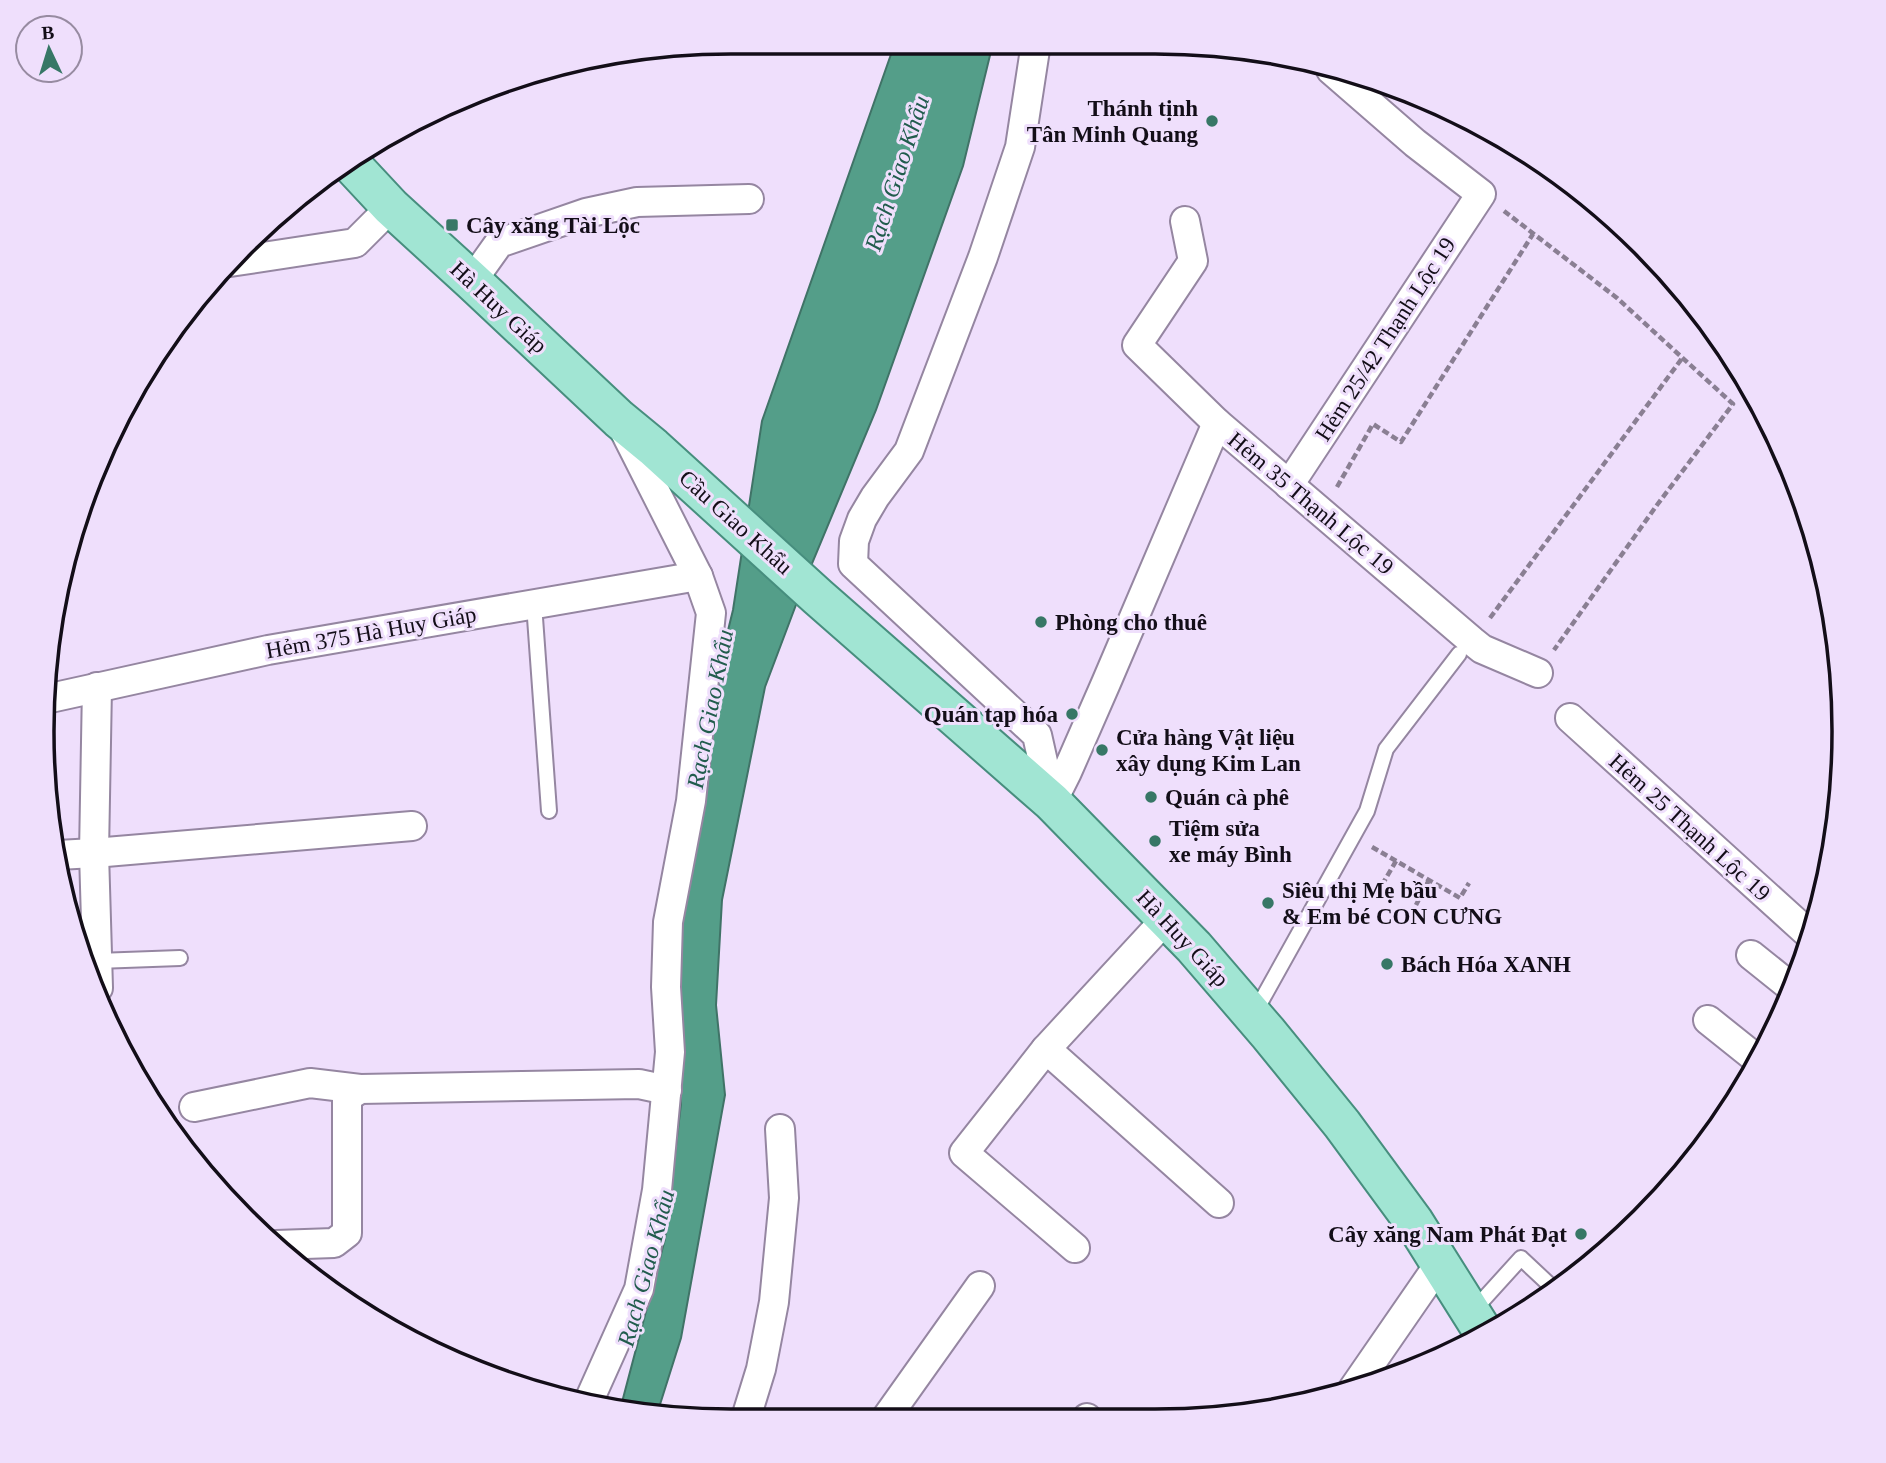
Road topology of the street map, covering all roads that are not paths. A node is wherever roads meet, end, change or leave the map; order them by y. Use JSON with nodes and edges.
{"nodes":[{"id":1,"x":1034,"y":54,"type":"edge"},
{"id":2,"x":1346,"y":82,"type":"edge"},
{"id":3,"x":355,"y":168,"type":"edge"},
{"id":4,"x":749,"y":200,"type":"dead end"},
{"id":5,"x":391,"y":207,"type":"junction"},
{"id":6,"x":1185,"y":221,"type":"dead end"},
{"id":7,"x":247,"y":259,"type":"edge"},
{"id":8,"x":472,"y":281,"type":"junction"},
{"id":9,"x":619,"y":419,"type":"junction"},
{"id":10,"x":1217,"y":423,"type":"junction"},
{"id":11,"x":653,"y":447,"type":"joint"},
{"id":12,"x":1289,"y":485,"type":"junction"},
{"id":13,"x":698,"y":576,"type":"junction"},
{"id":14,"x":818,"y":597,"type":"joint"},
{"id":15,"x":534,"y":604,"type":"junction"},
{"id":16,"x":1466,"y":648,"type":"junction"},
{"id":17,"x":1538,"y":673,"type":"road end"},
{"id":18,"x":97,"y":687,"type":"junction"},
{"id":19,"x":56,"y":697,"type":"edge"},
{"id":20,"x":1570,"y":718,"type":"dead end"},
{"id":21,"x":1052,"y":802,"type":"junction"},
{"id":22,"x":550,"y":811,"type":"dead end"},
{"id":23,"x":412,"y":826,"type":"dead end"},
{"id":24,"x":94,"y":853,"type":"junction"},
{"id":25,"x":66,"y":855,"type":"edge"},
{"id":26,"x":1166,"y":919,"type":"junction"},
{"id":27,"x":1802,"y":928,"type":"edge"},
{"id":28,"x":1751,"y":954,"type":"dead end"},
{"id":29,"x":180,"y":958,"type":"dead end"},
{"id":30,"x":96,"y":964,"type":"edge"},
{"id":31,"x":99,"y":972,"type":"edge"},
{"id":32,"x":1784,"y":981,"type":"edge"},
{"id":33,"x":1253,"y":1015,"type":"junction"},
{"id":34,"x":1708,"y":1020,"type":"dead end"},
{"id":35,"x":1046,"y":1049,"type":"junction"},
{"id":36,"x":1750,"y":1054,"type":"edge"},
{"id":37,"x":360,"y":1090,"type":"junction"},
{"id":38,"x":667,"y":1090,"type":"junction"},
{"id":39,"x":194,"y":1107,"type":"dead end"},
{"id":40,"x":780,"y":1129,"type":"dead end"},
{"id":41,"x":1219,"y":1203,"type":"dead end"},
{"id":42,"x":289,"y":1245,"type":"edge"},
{"id":43,"x":1075,"y":1248,"type":"dead end"},
{"id":44,"x":1440,"y":1263,"type":"junction"},
{"id":45,"x":1548,"y":1283,"type":"edge"},
{"id":46,"x":980,"y":1286,"type":"dead end"},
{"id":47,"x":1478,"y":1324,"type":"edge"},
{"id":48,"x":1362,"y":1376,"type":"edge"},
{"id":49,"x":592,"y":1394,"type":"edge"},
{"id":50,"x":749,"y":1409,"type":"edge"},
{"id":51,"x":892,"y":1409,"type":"edge"}],
"edges":[{"from":1,"to":21,"type":"street"},
{"from":2,"to":12,"type":"street","name":"Hẻm 25/42 Thạnh Lộc 19"},
{"from":3,"to":5,"type":"main road","name":"Hà Huy Giáp"},
{"from":4,"to":8,"type":"street"},
{"from":5,"to":7,"type":"street"},
{"from":5,"to":8,"type":"main road","name":"Hà Huy Giáp"},
{"from":6,"to":10,"type":"street"},
{"from":8,"to":9,"type":"main road","name":"Hà Huy Giáp"},
{"from":9,"to":11,"type":"main road","name":"Hà Huy Giáp"},
{"from":9,"to":13,"type":"street"},
{"from":10,"to":12,"type":"street","name":"Hẻm 35 Thạnh Lộc 19"},
{"from":10,"to":21,"type":"street","name":"Hẻm 35 Thạnh Lộc 19"},
{"from":11,"to":14,"type":"main road","name":"Cầu Giao Khẩu"},
{"from":12,"to":16,"type":"street","name":"Hẻm 35 Thạnh Lộc 19"},
{"from":13,"to":15,"type":"street","name":"Hẻm 375 Hà Huy Giáp"},
{"from":13,"to":38,"type":"street"},
{"from":14,"to":21,"type":"main road","name":"Hà Huy Giáp"},
{"from":15,"to":18,"type":"street","name":"Hẻm 375 Hà Huy Giáp"},
{"from":15,"to":22,"type":"lane"},
{"from":16,"to":17,"type":"street","name":"Hẻm 35 Thạnh Lộc 19"},
{"from":16,"to":33,"type":"lane"},
{"from":18,"to":19,"type":"street","name":"Hẻm 375 Hà Huy Giáp"},
{"from":18,"to":24,"type":"street"},
{"from":20,"to":27,"type":"street","name":"Hẻm 25 Thạnh Lộc 19"},
{"from":21,"to":26,"type":"main road","name":"Hà Huy Giáp"},
{"from":23,"to":24,"type":"street"},
{"from":24,"to":25,"type":"street"},
{"from":24,"to":30,"type":"street"},
{"from":26,"to":33,"type":"main road","name":"Hà Huy Giáp"},
{"from":26,"to":35,"type":"street"},
{"from":28,"to":32,"type":"street"},
{"from":29,"to":31,"type":"lane"},
{"from":33,"to":44,"type":"main road","name":"Hà Huy Giáp"},
{"from":34,"to":36,"type":"street"},
{"from":35,"to":41,"type":"street"},
{"from":35,"to":43,"type":"street"},
{"from":37,"to":38,"type":"street"},
{"from":37,"to":39,"type":"street"},
{"from":37,"to":42,"type":"street"},
{"from":38,"to":49,"type":"street"},
{"from":40,"to":50,"type":"street"},
{"from":44,"to":47,"type":"main road","name":"Hà Huy Giáp"},
{"from":44,"to":48,"type":"street"},
{"from":45,"to":47,"type":"lane"},
{"from":46,"to":51,"type":"street"}]}
